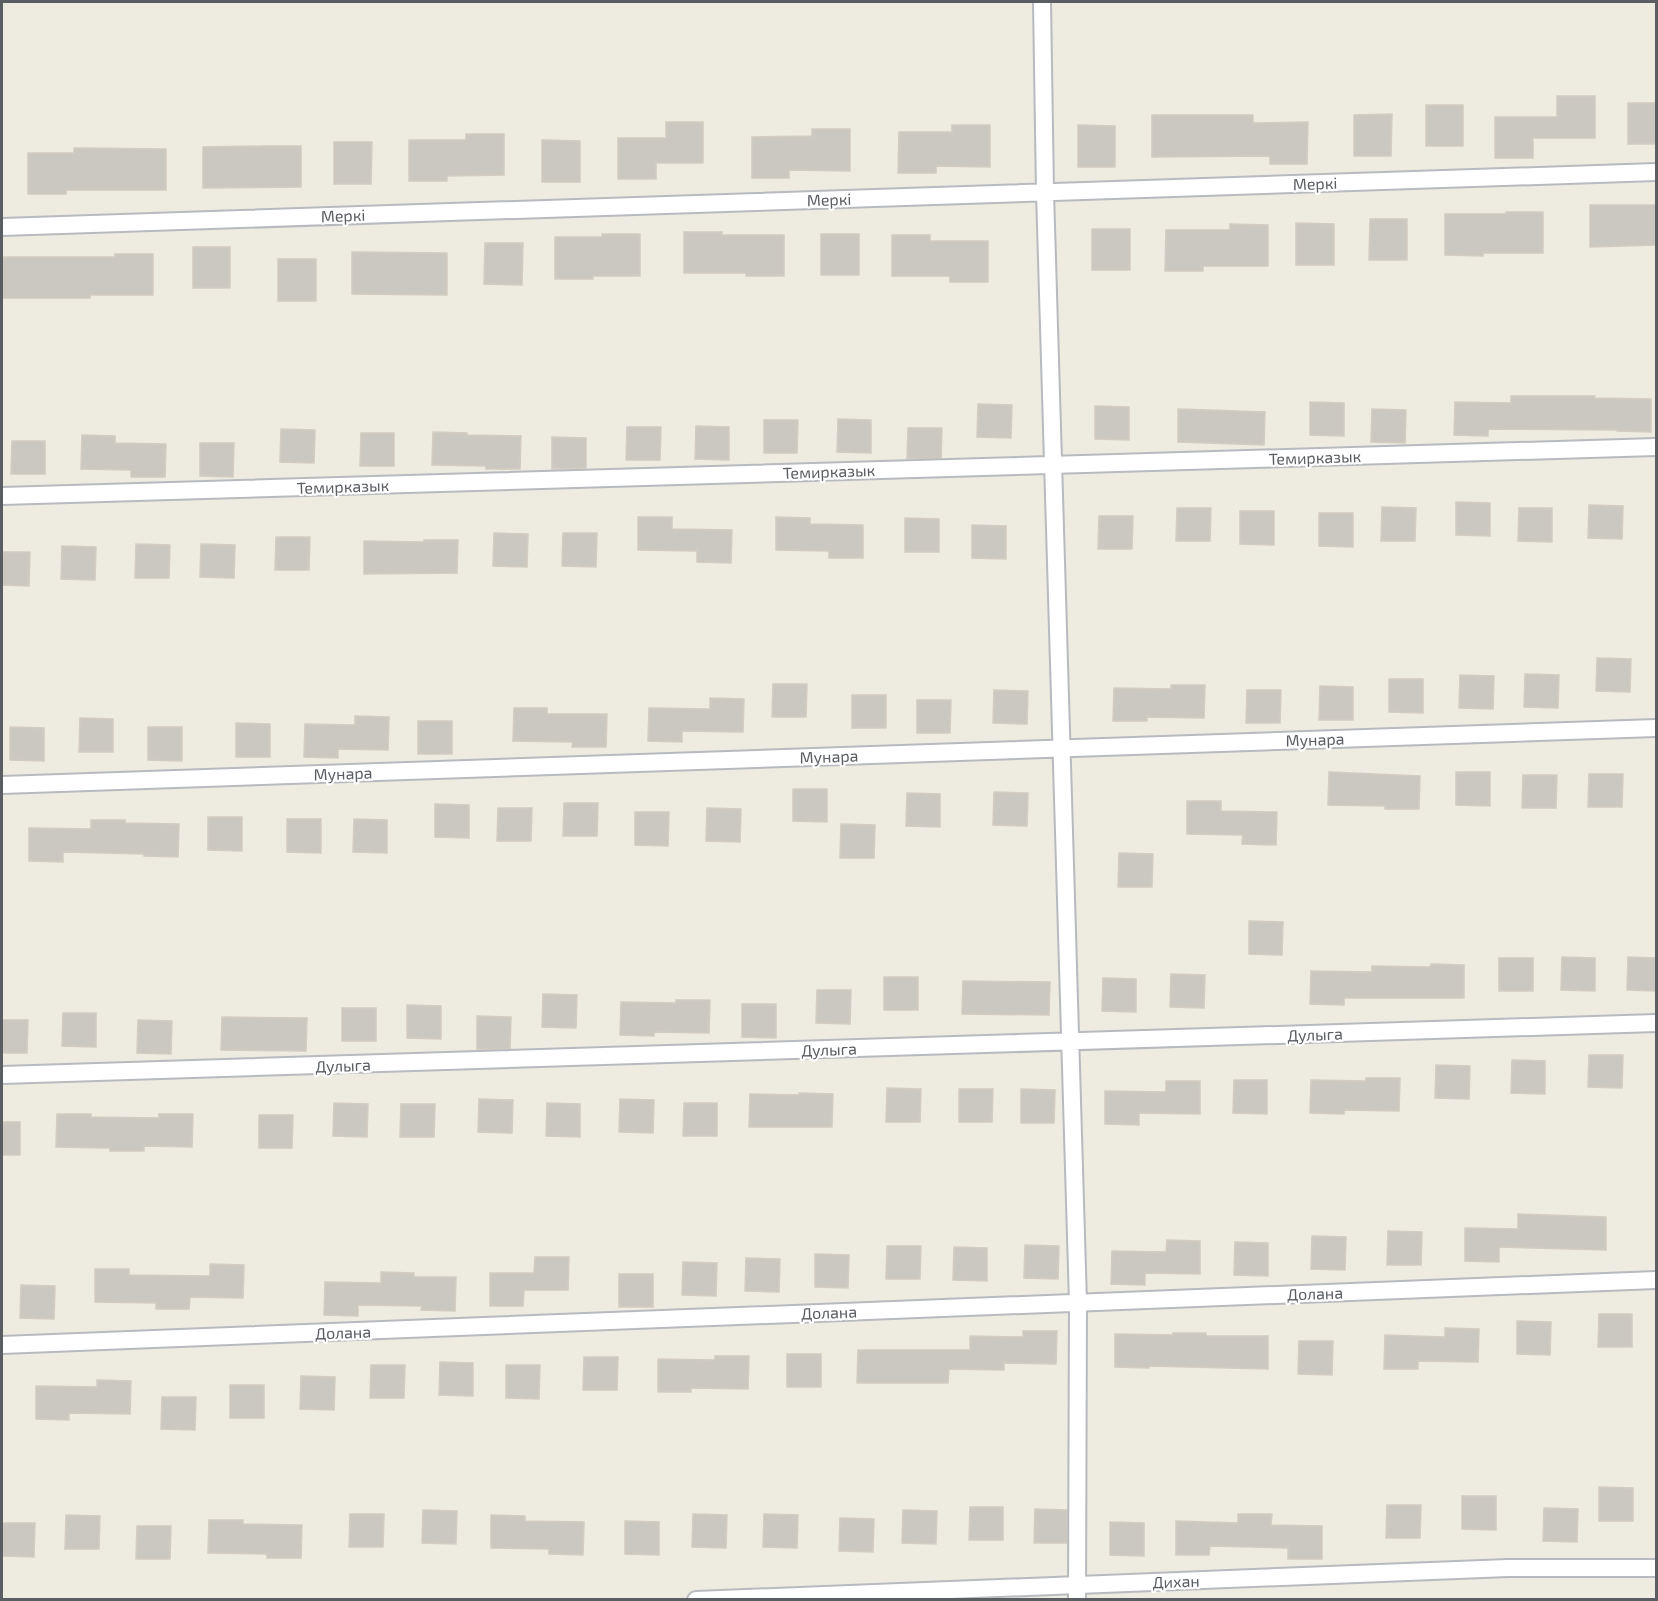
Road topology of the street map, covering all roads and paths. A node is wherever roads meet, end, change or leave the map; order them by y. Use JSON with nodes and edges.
{"nodes":[{"id":1,"x":1042,"y":2,"type":"edge"},
{"id":2,"x":1656,"y":172,"type":"edge"},
{"id":3,"x":1045,"y":192,"type":"junction"},
{"id":4,"x":2,"y":227,"type":"edge"},
{"id":5,"x":1656,"y":447,"type":"edge"},
{"id":6,"x":1053,"y":465,"type":"junction"},
{"id":7,"x":2,"y":496,"type":"edge"},
{"id":8,"x":1656,"y":728,"type":"edge"},
{"id":9,"x":1061,"y":748,"type":"junction"},
{"id":10,"x":2,"y":785,"type":"edge"},
{"id":11,"x":1656,"y":1023,"type":"edge"},
{"id":12,"x":1070,"y":1041,"type":"junction"},
{"id":13,"x":2,"y":1076,"type":"edge"},
{"id":14,"x":1656,"y":1280,"type":"edge"},
{"id":15,"x":1078,"y":1303,"type":"junction"},
{"id":16,"x":2,"y":1345,"type":"edge"},
{"id":17,"x":1656,"y":1568,"type":"edge"},
{"id":18,"x":1077,"y":1592,"type":"edge"},
{"id":19,"x":696,"y":1599,"type":"edge"}],
"edges":[{"from":1,"to":3,"type":"street"},
{"from":2,"to":3,"type":"street","name":"Меркі"},
{"from":3,"to":4,"type":"street","name":"Меркі"},
{"from":3,"to":6,"type":"street"},
{"from":5,"to":6,"type":"street","name":"Темирказык"},
{"from":6,"to":7,"type":"street","name":"Темирказык"},
{"from":6,"to":9,"type":"street"},
{"from":8,"to":9,"type":"street","name":"Мунара"},
{"from":9,"to":10,"type":"street","name":"Мунара"},
{"from":9,"to":12,"type":"street"},
{"from":11,"to":12,"type":"street","name":"Дулыга"},
{"from":12,"to":13,"type":"street","name":"Дулыга"},
{"from":12,"to":15,"type":"street"},
{"from":14,"to":15,"type":"street","name":"Долана"},
{"from":15,"to":16,"type":"street","name":"Долана"},
{"from":15,"to":18,"type":"street"},
{"from":17,"to":18,"type":"street","name":"Дихан"},
{"from":18,"to":19,"type":"street","name":"Дихан"}]}
